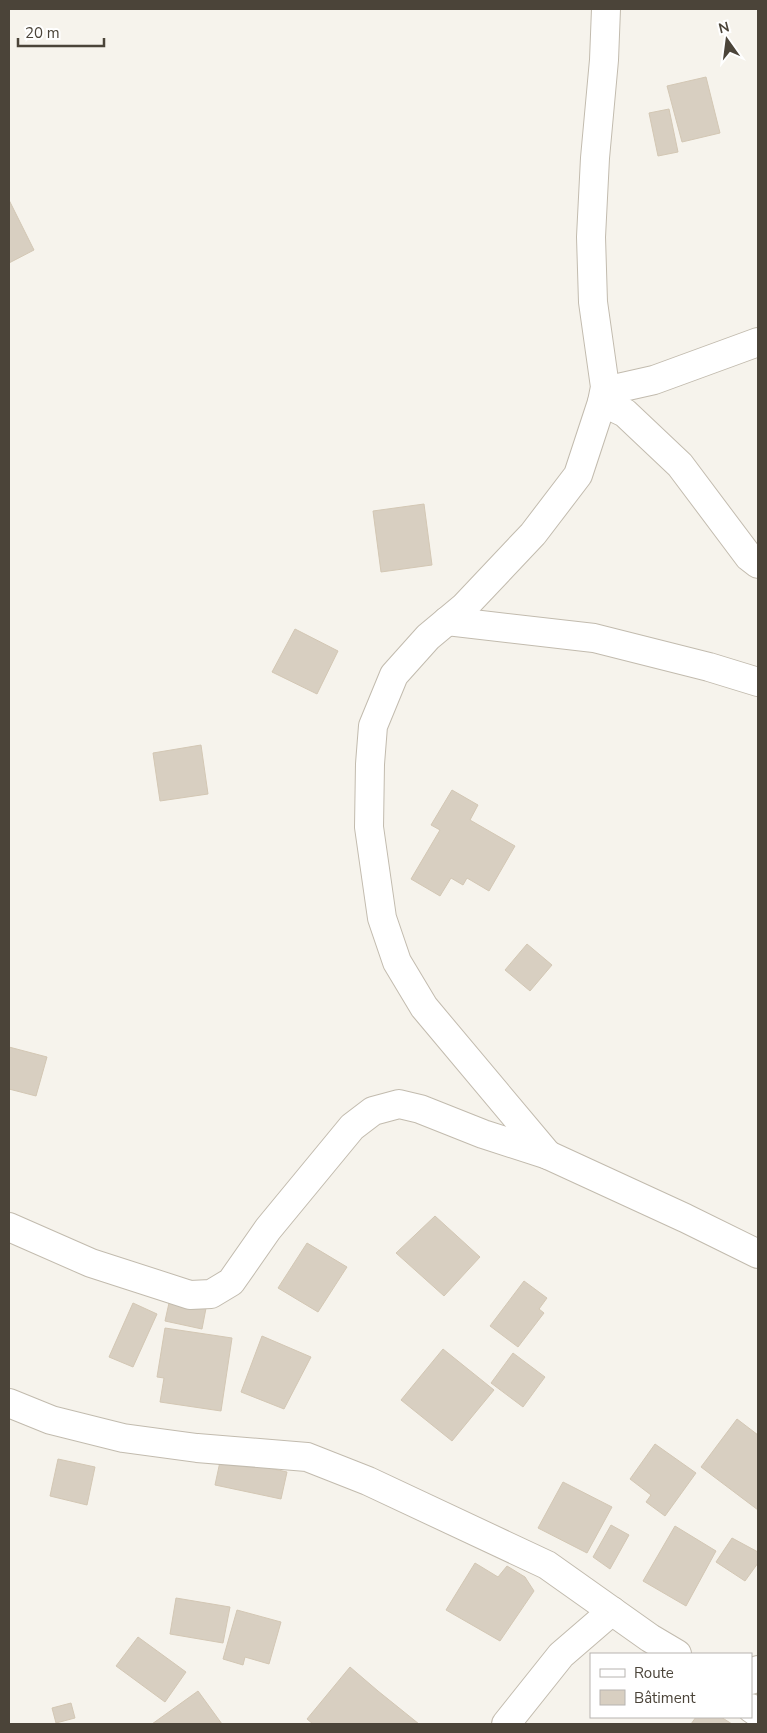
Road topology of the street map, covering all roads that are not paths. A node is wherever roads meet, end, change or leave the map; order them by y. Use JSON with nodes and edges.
{"nodes":[{"id":1,"x":606,"y":9,"type":"edge"},
{"id":2,"x":758,"y":342,"type":"edge"},
{"id":3,"x":603,"y":394,"type":"junction"},
{"id":4,"x":758,"y":564,"type":"edge"},
{"id":5,"x":447,"y":621,"type":"junction"},
{"id":6,"x":758,"y":682,"type":"edge"},
{"id":7,"x":548,"y":1155,"type":"junction"},
{"id":8,"x":9,"y":1227,"type":"edge"},
{"id":9,"x":758,"y":1254,"type":"edge"},
{"id":10,"x":9,"y":1403,"type":"edge"},
{"id":11,"x":612,"y":1611,"type":"junction"},
{"id":12,"x":675,"y":1653,"type":"edge"},
{"id":13,"x":506,"y":1724,"type":"edge"}],
"edges":[{"from":1,"to":3,"type":"street"},
{"from":2,"to":3,"type":"street"},
{"from":3,"to":4,"type":"street"},
{"from":3,"to":5,"type":"street"},
{"from":5,"to":6,"type":"street"},
{"from":5,"to":7,"type":"street"},
{"from":7,"to":8,"type":"street"},
{"from":7,"to":9,"type":"street"},
{"from":10,"to":11,"type":"street"},
{"from":11,"to":12,"type":"street"},
{"from":11,"to":13,"type":"street"}]}
